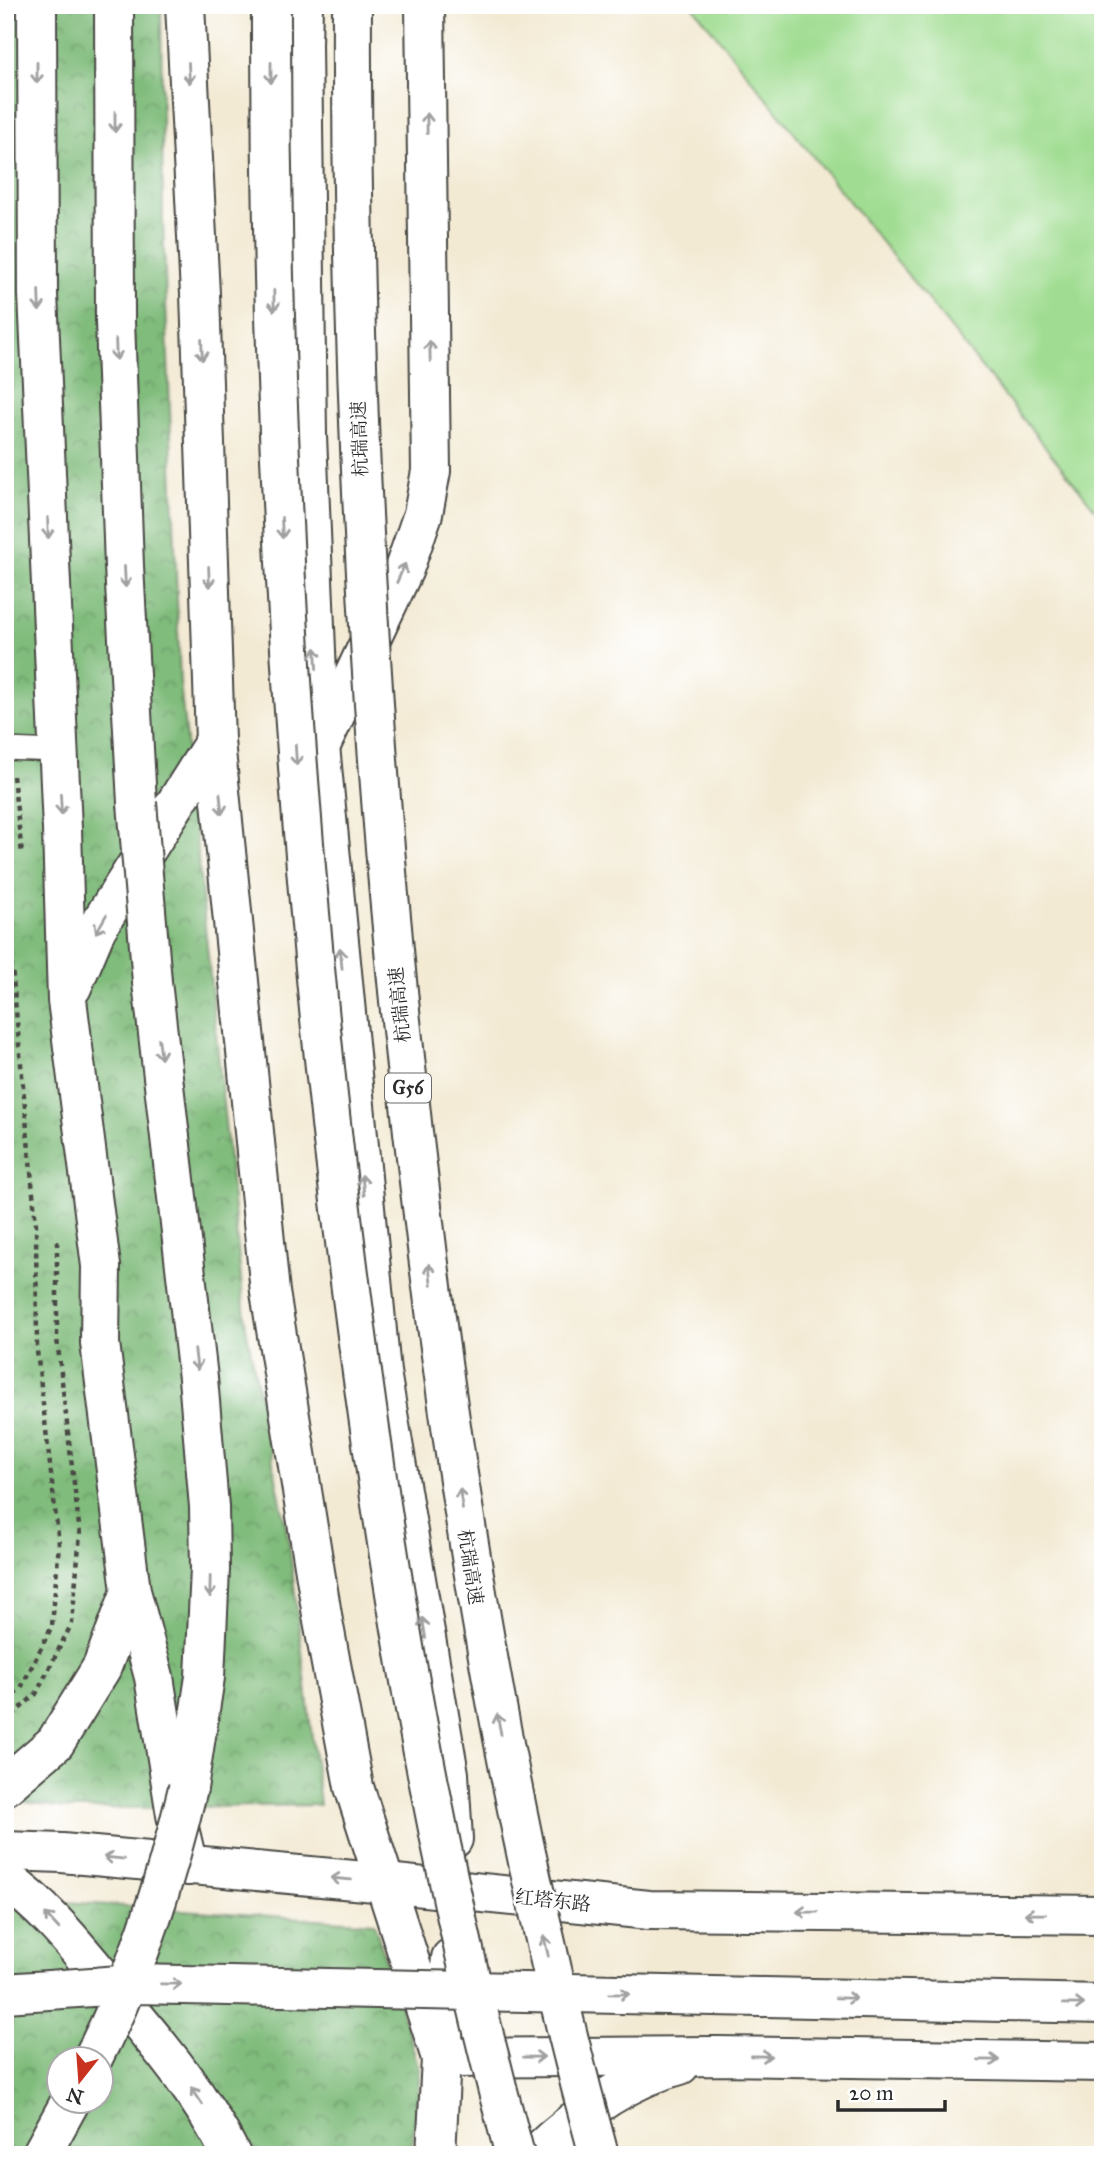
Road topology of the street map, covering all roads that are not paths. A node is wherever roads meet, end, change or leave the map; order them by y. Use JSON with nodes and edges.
{"nodes":[{"id":1,"x":37,"y":5,"type":"edge"},
{"id":2,"x":114,"y":5,"type":"edge"},
{"id":3,"x":185,"y":5,"type":"edge"},
{"id":4,"x":271,"y":5,"type":"edge"},
{"id":5,"x":303,"y":5,"type":"edge"},
{"id":6,"x":352,"y":5,"type":"edge"},
{"id":7,"x":425,"y":5,"type":"edge"},
{"id":8,"x":215,"y":741,"type":"junction"},
{"id":9,"x":320,"y":746,"type":"junction"},
{"id":10,"x":6,"y":749,"type":"edge"},
{"id":11,"x":58,"y":751,"type":"junction"},
{"id":12,"x":67,"y":1000,"type":"junction"},
{"id":13,"x":131,"y":1591,"type":"junction"},
{"id":14,"x":5,"y":1786,"type":"edge"},
{"id":15,"x":5,"y":1850,"type":"edge"},
{"id":16,"x":188,"y":1866,"type":"junction"},
{"id":17,"x":5,"y":1879,"type":"edge"},
{"id":18,"x":386,"y":1883,"type":"junction"},
{"id":19,"x":457,"y":1890,"type":"junction"},
{"id":20,"x":1103,"y":1915,"type":"edge"},
{"id":21,"x":5,"y":1993,"type":"edge"},
{"id":22,"x":1103,"y":2004,"type":"edge"},
{"id":23,"x":99,"y":2044,"type":"edge"},
{"id":24,"x":716,"y":2056,"type":"junction"},
{"id":25,"x":441,"y":2058,"type":"junction"},
{"id":26,"x":1103,"y":2062,"type":"edge"},
{"id":27,"x":64,"y":2114,"type":"edge"},
{"id":28,"x":41,"y":2155,"type":"edge"},
{"id":29,"x":231,"y":2155,"type":"edge"},
{"id":30,"x":436,"y":2155,"type":"edge"},
{"id":31,"x":515,"y":2155,"type":"edge"},
{"id":32,"x":535,"y":2155,"type":"edge"},
{"id":33,"x":599,"y":2155,"type":"edge"}],
"edges":[{"from":1,"to":11,"type":"main road","one_way":true},
{"from":2,"to":23,"type":"main road","one_way":true,"bridge":true},
{"from":3,"to":8,"type":"main road","one_way":true},
{"from":4,"to":31,"type":"main road","one_way":true,"bridge":true},
{"from":9,"to":5,"type":"main road","one_way":true},
{"from":33,"to":6,"type":"main road","name":"杭瑞高速","number":"G56","one_way":true,"bridge":true},
{"from":9,"to":7,"type":"main road","one_way":true},
{"from":8,"to":12,"type":"main road","one_way":true},
{"from":8,"to":18,"type":"main road","one_way":true},
{"from":19,"to":9,"type":"main road","one_way":true},
{"from":10,"to":11,"type":"lane"},
{"from":11,"to":12,"type":"main road","one_way":true},
{"from":12,"to":13,"type":"main road"},
{"from":13,"to":14,"type":"main road"},
{"from":13,"to":16,"type":"main road"},
{"from":16,"to":15,"type":"main road","name":"红塔东路","one_way":true},
{"from":18,"to":16,"type":"main road","name":"红塔东路","one_way":true},
{"from":29,"to":17,"type":"main road","one_way":true},
{"from":18,"to":19,"type":"main road","name":"红塔东路"},
{"from":18,"to":25,"type":"main road"},
{"from":20,"to":19,"type":"main road","name":"红塔东路","one_way":true},
{"from":19,"to":25,"type":"main road"},
{"from":21,"to":22,"type":"main road","one_way":true,"bridge":true},
{"from":25,"to":24,"type":"main road","one_way":true},
{"from":24,"to":26,"type":"main road","one_way":true},
{"from":24,"to":32,"type":"main road"},
{"from":25,"to":30,"type":"main road"},
{"from":27,"to":28,"type":"main road"}]}
